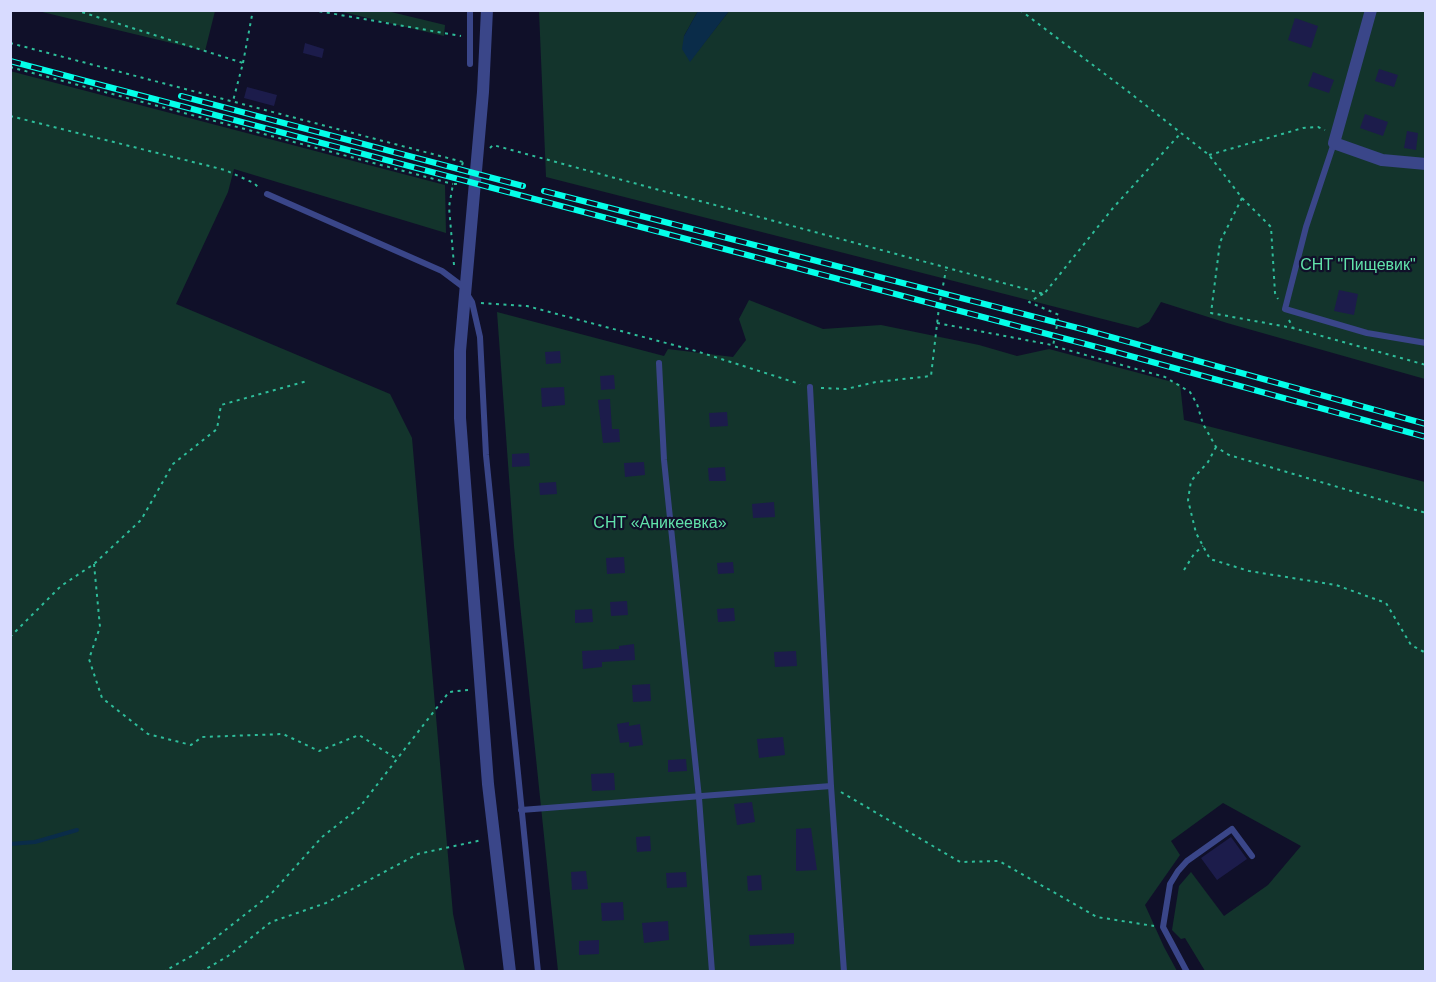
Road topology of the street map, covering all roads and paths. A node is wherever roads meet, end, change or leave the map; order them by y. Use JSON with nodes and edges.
{"nodes":[{"id":1,"x":75,"y":10,"type":"edge"},
{"id":2,"x":253,"y":10,"type":"edge"},
{"id":3,"x":312,"y":10,"type":"edge"},
{"id":4,"x":470,"y":10,"type":"edge"},
{"id":5,"x":488,"y":10,"type":"edge"},
{"id":6,"x":1020,"y":10,"type":"edge"},
{"id":7,"x":1371,"y":10,"type":"edge"},
{"id":8,"x":461,"y":36,"type":"dead end"},
{"id":9,"x":10,"y":44,"type":"edge"},
{"id":10,"x":243,"y":63,"type":"junction"},
{"id":11,"x":470,"y":64,"type":"dead end"},
{"id":12,"x":10,"y":67,"type":"edge"},
{"id":13,"x":232,"y":102,"type":"junction"},
{"id":14,"x":10,"y":116,"type":"edge"},
{"id":15,"x":1180,"y":134,"type":"junction"},
{"id":16,"x":1334,"y":143,"type":"junction"},
{"id":17,"x":493,"y":145,"type":"dead end"},
{"id":18,"x":451,"y":160,"type":"dead end"},
{"id":19,"x":463,"y":162,"type":"dead end"},
{"id":20,"x":1425,"y":164,"type":"edge"},
{"id":21,"x":453,"y":184,"type":"junction"},
{"id":22,"x":267,"y":194,"type":"joint"},
{"id":23,"x":1242,"y":198,"type":"dead end"},
{"id":24,"x":947,"y":268,"type":"junction"},
{"id":25,"x":455,"y":279,"type":"junction"},
{"id":26,"x":1044,"y":294,"type":"junction"},
{"id":27,"x":472,"y":302,"type":"junction"},
{"id":28,"x":937,"y":323,"type":"junction"},
{"id":29,"x":1293,"y":328,"type":"dead end"},
{"id":30,"x":1425,"y":343,"type":"edge"},
{"id":31,"x":1053,"y":346,"type":"junction"},
{"id":32,"x":659,"y":363,"type":"dead end"},
{"id":33,"x":307,"y":381,"type":"dead end"},
{"id":34,"x":810,"y":387,"type":"junction"},
{"id":35,"x":1216,"y":447,"type":"junction"},
{"id":36,"x":1425,"y":513,"type":"edge"},
{"id":37,"x":1203,"y":546,"type":"junction"},
{"id":38,"x":94,"y":564,"type":"junction"},
{"id":39,"x":1184,"y":570,"type":"dead end"},
{"id":40,"x":10,"y":638,"type":"edge"},
{"id":41,"x":1425,"y":653,"type":"edge"},
{"id":42,"x":479,"y":685,"type":"junction"},
{"id":43,"x":397,"y":759,"type":"junction"},
{"id":44,"x":831,"y":786,"type":"junction"},
{"id":45,"x":699,"y":798,"type":"junction"},
{"id":46,"x":521,"y":810,"type":"junction"},
{"id":47,"x":494,"y":837,"type":"junction"},
{"id":48,"x":1252,"y":856,"type":"dead end"},
{"id":49,"x":1163,"y":927,"type":"junction"},
{"id":50,"x":163,"y":972,"type":"edge"},
{"id":51,"x":201,"y":972,"type":"edge"},
{"id":52,"x":510,"y":972,"type":"edge"},
{"id":53,"x":538,"y":972,"type":"edge"},
{"id":54,"x":712,"y":972,"type":"edge"},
{"id":55,"x":844,"y":972,"type":"edge"},
{"id":56,"x":1187,"y":972,"type":"edge"}],
"edges":[{"from":1,"to":10,"type":"path"},
{"from":2,"to":10,"type":"path"},
{"from":3,"to":8,"type":"path"},
{"from":4,"to":11,"type":"lane"},
{"from":5,"to":42,"type":"street"},
{"from":6,"to":15,"type":"path"},
{"from":7,"to":16,"type":"street"},
{"from":9,"to":13,"type":"path"},
{"from":10,"to":13,"type":"path"},
{"from":12,"to":21,"type":"path"},
{"from":13,"to":18,"type":"path"},
{"from":14,"to":22,"type":"path"},
{"from":15,"to":16,"type":"path"},
{"from":15,"to":26,"type":"path"},
{"from":16,"to":20,"type":"street"},
{"from":16,"to":30,"type":"lane"},
{"from":17,"to":24,"type":"path"},
{"from":19,"to":21,"type":"path"},
{"from":21,"to":25,"type":"path"},
{"from":22,"to":25,"type":"lane"},
{"from":23,"to":29,"type":"path"},
{"from":24,"to":26,"type":"path"},
{"from":24,"to":28,"type":"path"},
{"from":25,"to":27,"type":"lane"},
{"from":26,"to":31,"type":"path"},
{"from":27,"to":34,"type":"path"},
{"from":27,"to":46,"type":"lane"},
{"from":28,"to":31,"type":"path"},
{"from":28,"to":34,"type":"path"},
{"from":31,"to":35,"type":"path"},
{"from":32,"to":45,"type":"lane"},
{"from":33,"to":38,"type":"path"},
{"from":34,"to":44,"type":"lane"},
{"from":35,"to":36,"type":"path"},
{"from":35,"to":37,"type":"path"},
{"from":37,"to":39,"type":"path"},
{"from":37,"to":41,"type":"path"},
{"from":38,"to":40,"type":"path"},
{"from":38,"to":43,"type":"path"},
{"from":42,"to":43,"type":"path"},
{"from":42,"to":47,"type":"street"},
{"from":43,"to":50,"type":"path"},
{"from":44,"to":45,"type":"lane"},
{"from":44,"to":49,"type":"path"},
{"from":44,"to":55,"type":"lane"},
{"from":45,"to":46,"type":"lane"},
{"from":45,"to":54,"type":"lane"},
{"from":46,"to":53,"type":"lane"},
{"from":47,"to":51,"type":"path"},
{"from":47,"to":52,"type":"street"},
{"from":48,"to":49,"type":"lane"},
{"from":49,"to":56,"type":"lane"}]}
